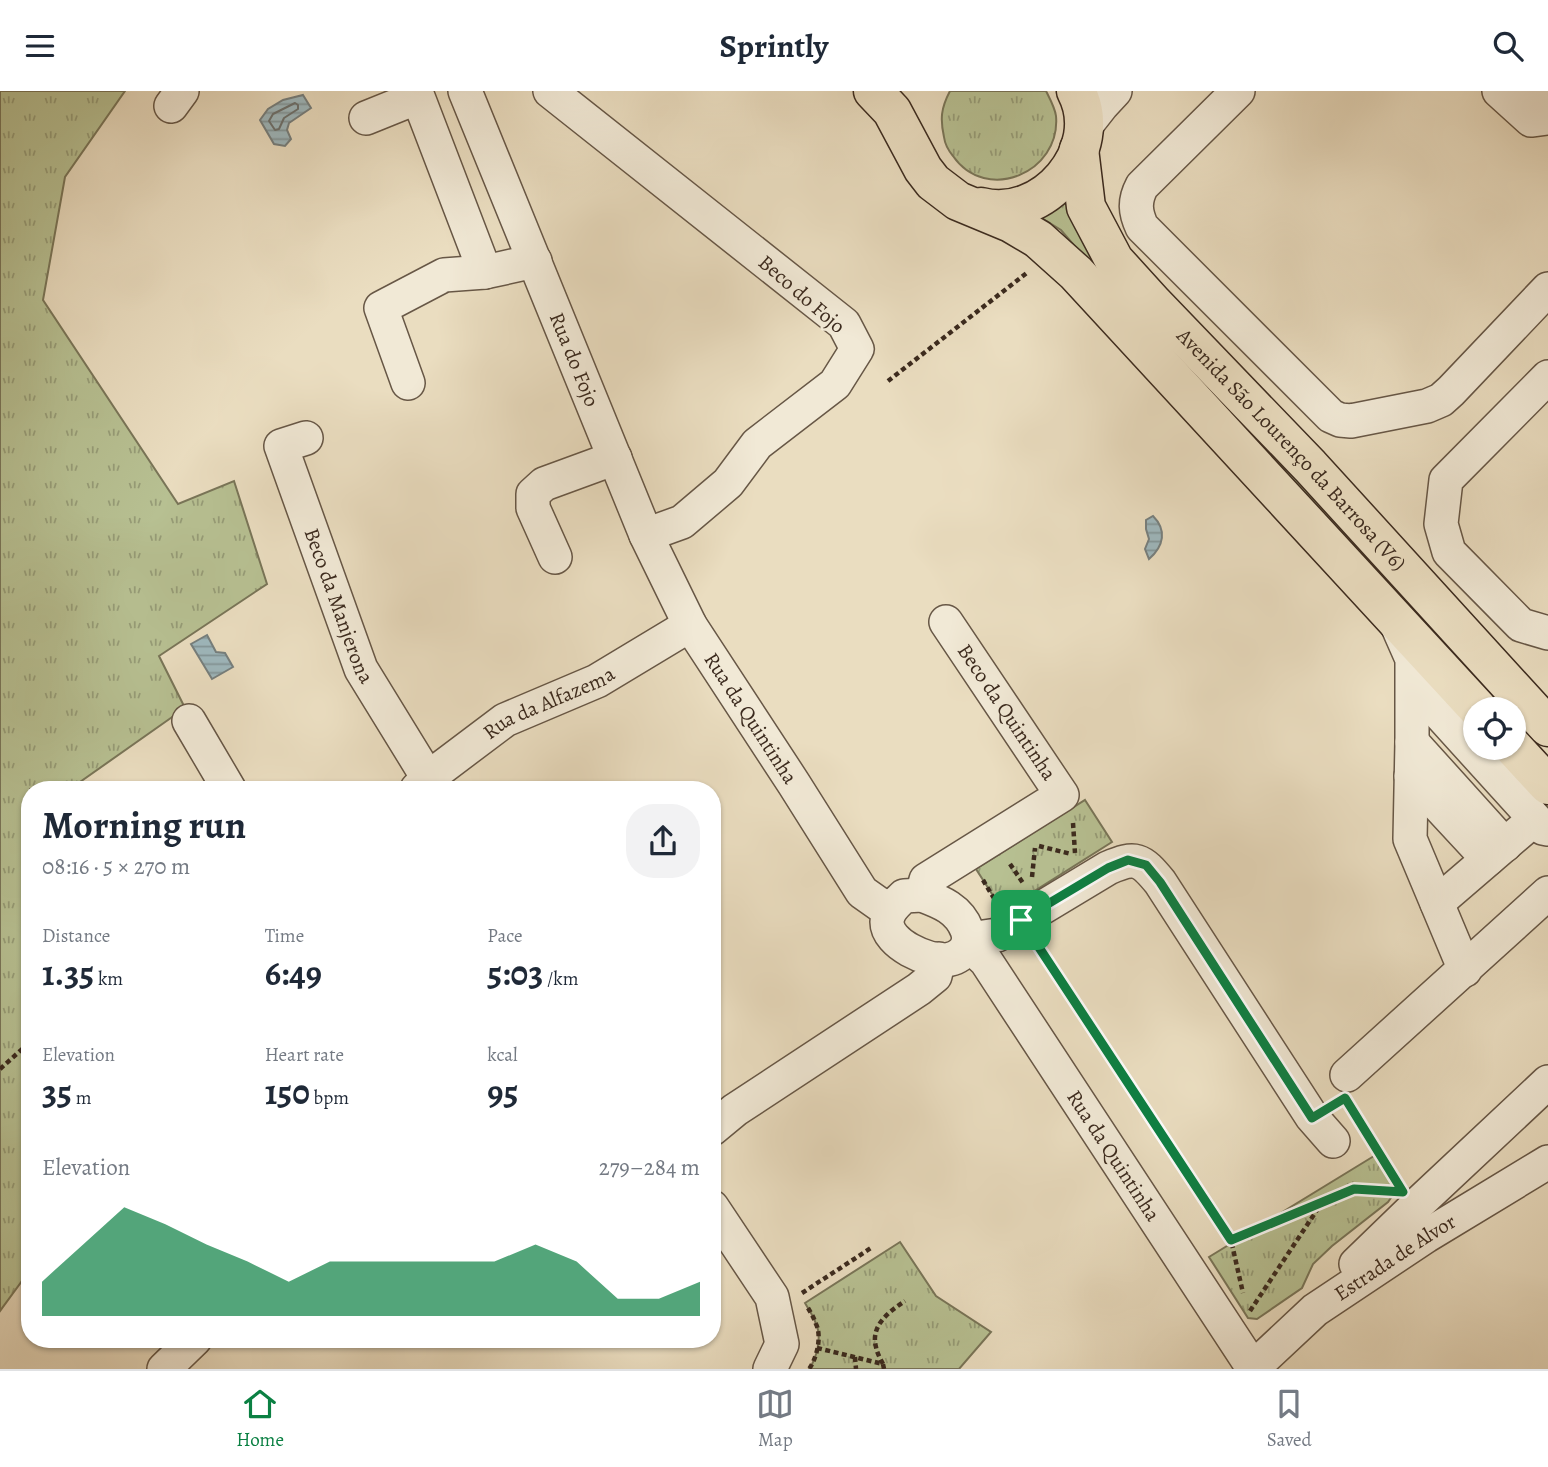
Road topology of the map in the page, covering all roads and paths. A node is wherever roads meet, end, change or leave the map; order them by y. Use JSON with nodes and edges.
{"nodes":[{"id":1,"x":465,"y":91,"type":"edge"},
{"id":2,"x":873,"y":91,"type":"edge"},
{"id":3,"x":917,"y":91,"type":"edge"},
{"id":4,"x":1076,"y":91,"type":"edge"},
{"id":5,"x":1115,"y":91,"type":"edge"},
{"id":6,"x":1238,"y":91,"type":"edge"},
{"id":7,"x":1499,"y":91,"type":"edge"},
{"id":8,"x":1537,"y":91,"type":"edge"},
{"id":9,"x":535,"y":93,"type":"edge"},
{"id":10,"x":1548,"y":101,"type":"edge"},
{"id":11,"x":366,"y":118,"type":"dead end"},
{"id":12,"x":1548,"y":118,"type":"edge"},
{"id":13,"x":1082,"y":139,"type":"junction"},
{"id":14,"x":923,"y":169,"type":"junction"},
{"id":15,"x":958,"y":201,"type":"junction"},
{"id":16,"x":535,"y":261,"type":"junction"},
{"id":17,"x":1035,"y":266,"type":"dead end"},
{"id":18,"x":485,"y":272,"type":"junction"},
{"id":19,"x":1548,"y":289,"type":"edge"},
{"id":20,"x":1548,"y":377,"type":"edge"},
{"id":21,"x":888,"y":381,"type":"dead end"},
{"id":22,"x":408,"y":383,"type":"dead end"},
{"id":23,"x":306,"y":438,"type":"dead end"},
{"id":24,"x":615,"y":458,"type":"junction"},
{"id":25,"x":646,"y":535,"type":"junction"},
{"id":26,"x":555,"y":558,"type":"dead end"},
{"id":27,"x":1393,"y":616,"type":"junction"},
{"id":28,"x":946,"y":622,"type":"dead end"},
{"id":29,"x":690,"y":625,"type":"junction"},
{"id":30,"x":1548,"y":633,"type":"edge"},
{"id":31,"x":1412,"y":659,"type":"junction"},
{"id":32,"x":1467,"y":697,"type":"edge"},
{"id":33,"x":189,"y":721,"type":"dead end"},
{"id":34,"x":1412,"y":726,"type":"junction"},
{"id":35,"x":1548,"y":727,"type":"edge"},
{"id":36,"x":1511,"y":760,"type":"edge"},
{"id":37,"x":224,"y":781,"type":"edge"},
{"id":38,"x":420,"y":781,"type":"edge"},
{"id":39,"x":426,"y":781,"type":"edge"},
{"id":40,"x":1411,"y":790,"type":"junction"},
{"id":41,"x":1073,"y":820,"type":"dead end"},
{"id":42,"x":1028,"y":843,"type":"dead end"},
{"id":43,"x":1501,"y":848,"type":"edge"},
{"id":44,"x":983,"y":879,"type":"dead end"},
{"id":45,"x":1548,"y":893,"type":"edge"},
{"id":46,"x":922,"y":895,"type":"junction"},
{"id":47,"x":891,"y":908,"type":"junction"},
{"id":48,"x":1009,"y":910,"type":"junction"},
{"id":49,"x":969,"y":942,"type":"junction"},
{"id":50,"x":939,"y":959,"type":"junction"},
{"id":51,"x":1465,"y":970,"type":"junction"},
{"id":52,"x":21,"y":1050,"type":"edge"},
{"id":53,"x":0,"y":1069,"type":"edge"},
{"id":54,"x":1348,"y":1075,"type":"dead end"},
{"id":55,"x":1548,"y":1082,"type":"edge"},
{"id":56,"x":721,"y":1120,"type":"edge"},
{"id":57,"x":1322,"y":1130,"type":"joint"},
{"id":58,"x":1548,"y":1162,"type":"edge"},
{"id":59,"x":1391,"y":1191,"type":"dead end"},
{"id":60,"x":1403,"y":1192,"type":"dead end"},
{"id":61,"x":1321,"y":1204,"type":"junction"},
{"id":62,"x":721,"y":1220,"type":"edge"},
{"id":63,"x":1231,"y":1240,"type":"junction"},
{"id":64,"x":871,"y":1248,"type":"dead end"},
{"id":65,"x":905,"y":1301,"type":"dead end"},
{"id":66,"x":1315,"y":1310,"type":"junction"},
{"id":67,"x":186,"y":1348,"type":"edge"},
{"id":68,"x":817,"y":1348,"type":"junction"},
{"id":69,"x":855,"y":1357,"type":"junction"},
{"id":70,"x":883,"y":1366,"type":"edge"},
{"id":71,"x":164,"y":1369,"type":"edge"},
{"id":72,"x":770,"y":1369,"type":"edge"},
{"id":73,"x":809,"y":1369,"type":"edge"},
{"id":74,"x":856,"y":1369,"type":"edge"},
{"id":75,"x":1253,"y":1369,"type":"edge"}],
"edges":[{"from":1,"to":16,"type":"street","name":"Rua do Fojo"},
{"from":2,"to":14,"type":"main road","name":"Avenida São Lourenço da Barrosa (V6)"},
{"from":3,"to":14,"type":"main road","name":"Avenida São Lourenço da Barrosa (V6)"},
{"from":4,"to":13,"type":"main road","name":"Avenida São Lourenço da Barrosa (V6)"},
{"from":5,"to":13,"type":"street"},
{"from":6,"to":19,"type":"street"},
{"from":7,"to":12,"type":"street"},
{"from":8,"to":10,"type":"street"},
{"from":9,"to":25,"type":"street","name":"Beco do Fojo"},
{"from":11,"to":18,"type":"street"},
{"from":13,"to":15,"type":"main road","name":"Avenida São Lourenço da Barrosa (V6)"},
{"from":13,"to":35,"type":"main road","name":"Avenida São Lourenço da Barrosa (V6)"},
{"from":14,"to":15,"type":"main road","name":"Avenida São Lourenço da Barrosa (V6)"},
{"from":15,"to":27,"type":"main road","name":"Avenida São Lourenço da Barrosa (V6)"},
{"from":16,"to":18,"type":"street"},
{"from":16,"to":24,"type":"street","name":"Rua do Fojo"},
{"from":17,"to":21,"type":"path"},
{"from":18,"to":22,"type":"street"},
{"from":20,"to":30,"type":"street"},
{"from":23,"to":38,"type":"street","name":"Beco da Manjerona"},
{"from":24,"to":25,"type":"street","name":"Rua do Fojo"},
{"from":24,"to":26,"type":"street"},
{"from":25,"to":29,"type":"street","name":"Rua do Fojo"},
{"from":27,"to":31,"type":"street"},
{"from":27,"to":32,"type":"main road","name":"Avenida São Lourenço da Barrosa (V6)"},
{"from":28,"to":46,"type":"street","name":"Beco da Quintinha"},
{"from":29,"to":39,"type":"street","name":"Rua da Alfazema"},
{"from":29,"to":47,"type":"street","name":"Rua da Quintinha"},
{"from":31,"to":34,"type":"street"},
{"from":31,"to":43,"type":"street"},
{"from":33,"to":37,"type":"street"},
{"from":34,"to":40,"type":"street"},
{"from":34,"to":43,"type":"street"},
{"from":36,"to":43,"type":"main road"},
{"from":40,"to":43,"type":"street"},
{"from":40,"to":43,"type":"street"},
{"from":41,"to":42,"type":"path"},
{"from":43,"to":51,"type":"street"},
{"from":44,"to":48,"type":"path"},
{"from":45,"to":51,"type":"street"},
{"from":46,"to":47,"type":"street"},
{"from":46,"to":49,"type":"street"},
{"from":47,"to":50,"type":"street"},
{"from":48,"to":49,"type":"street"},
{"from":48,"to":57,"type":"street"},
{"from":48,"to":63,"type":"path"},
{"from":49,"to":50,"type":"street"},
{"from":49,"to":75,"type":"street","name":"Rua da Quintinha"},
{"from":50,"to":56,"type":"street"},
{"from":51,"to":54,"type":"street"},
{"from":52,"to":53,"type":"path"},
{"from":55,"to":66,"type":"street"},
{"from":57,"to":60,"type":"path"},
{"from":58,"to":66,"type":"street","name":"Estrada de Alvor"},
{"from":59,"to":61,"type":"path"},
{"from":61,"to":63,"type":"path"},
{"from":61,"to":63,"type":"path"},
{"from":62,"to":72,"type":"street"},
{"from":64,"to":68,"type":"path"},
{"from":65,"to":70,"type":"path"},
{"from":66,"to":75,"type":"street","name":"Estrada de Alvor"},
{"from":67,"to":71,"type":"street"},
{"from":68,"to":69,"type":"path"},
{"from":68,"to":73,"type":"path"},
{"from":69,"to":70,"type":"path"},
{"from":69,"to":74,"type":"path"}]}
